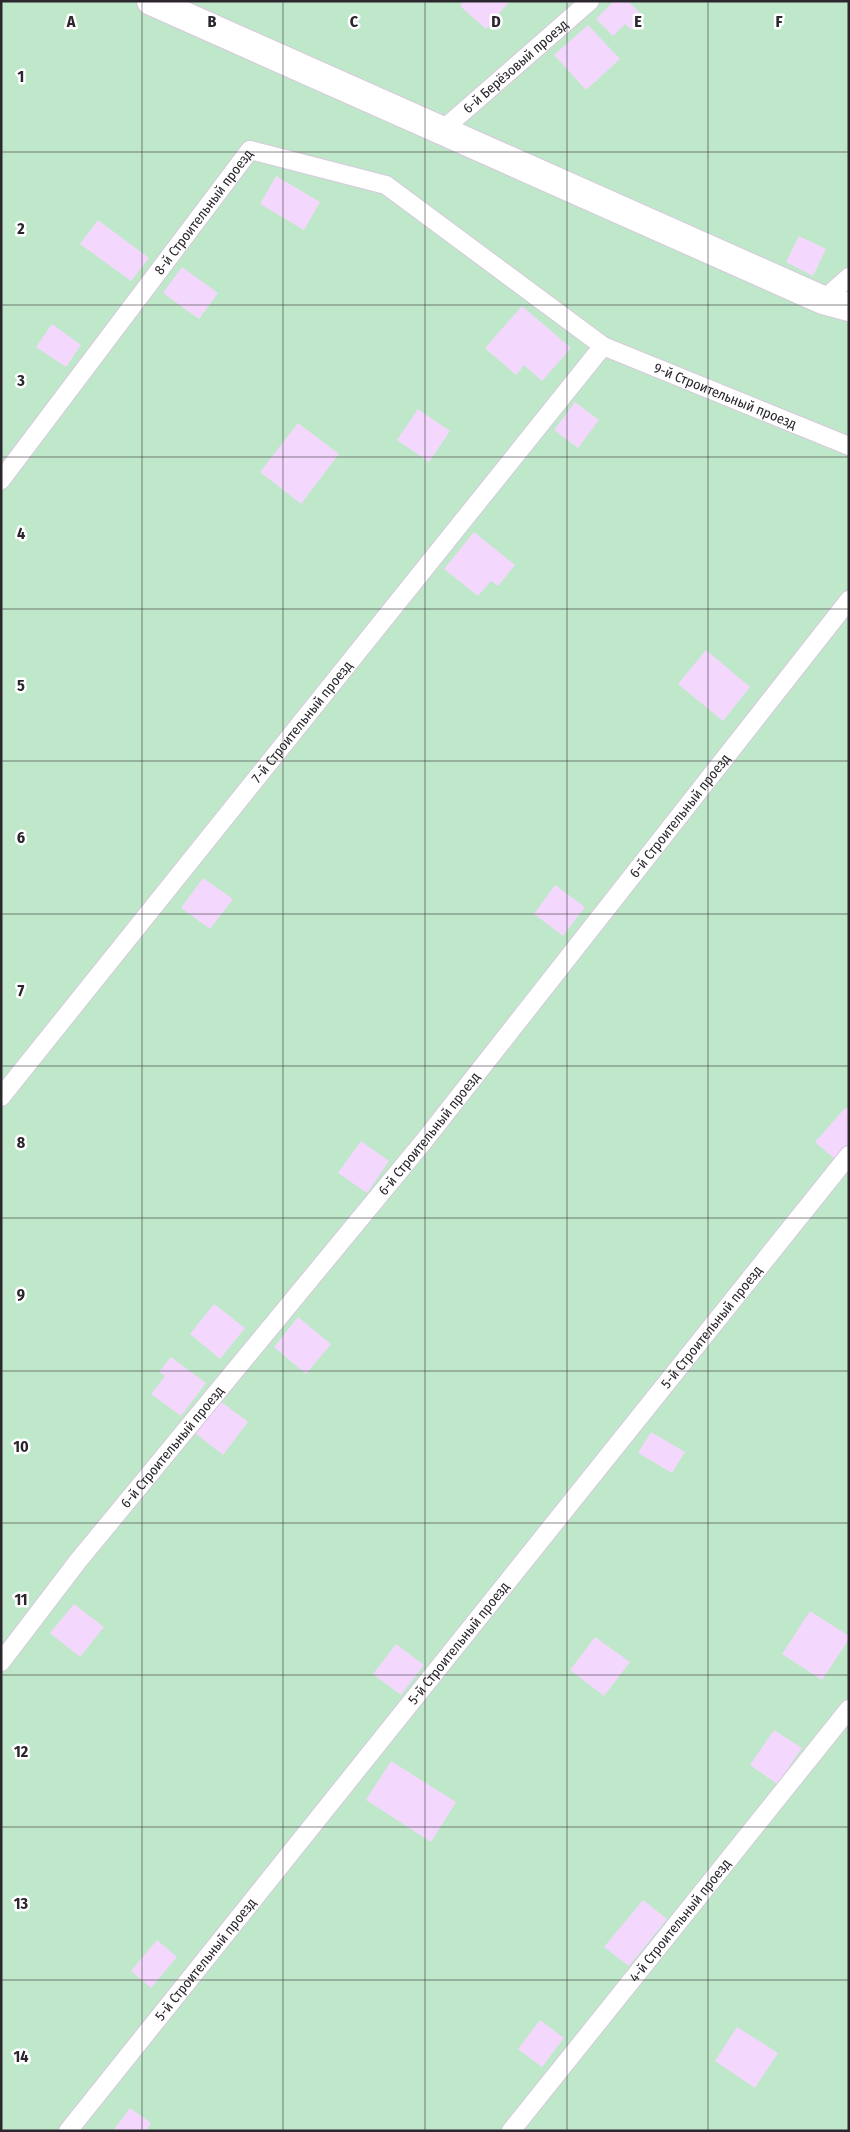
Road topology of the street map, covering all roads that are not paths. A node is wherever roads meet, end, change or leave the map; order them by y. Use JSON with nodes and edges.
{"nodes":[{"id":1,"x":151,"y":1,"type":"edge"},
{"id":2,"x":590,"y":1,"type":"edge"},
{"id":3,"x":440,"y":132,"type":"junction"},
{"id":4,"x":849,"y":278,"type":"edge"},
{"id":5,"x":822,"y":300,"type":"junction"},
{"id":6,"x":849,"y":307,"type":"edge"},
{"id":7,"x":603,"y":346,"type":"junction"},
{"id":8,"x":849,"y":446,"type":"edge"},
{"id":9,"x":1,"y":480,"type":"edge"},
{"id":10,"x":849,"y":600,"type":"edge"},
{"id":11,"x":1,"y":1097,"type":"edge"},
{"id":12,"x":849,"y":1155,"type":"edge"},
{"id":13,"x":1,"y":1662,"type":"edge"},
{"id":14,"x":849,"y":1709,"type":"edge"},
{"id":15,"x":68,"y":2131,"type":"edge"},
{"id":16,"x":511,"y":2131,"type":"edge"}],
"edges":[{"from":1,"to":3,"type":"street"},
{"from":2,"to":3,"type":"lane","name":"6-й Берёзовый проезд"},
{"from":3,"to":5,"type":"street"},
{"from":4,"to":5,"type":"lane"},
{"from":5,"to":6,"type":"street"},
{"from":7,"to":8,"type":"lane","name":"9-й Строительный проезд"},
{"from":7,"to":9,"type":"lane","name":"8-й Строительный проезд"},
{"from":7,"to":11,"type":"lane","name":"7-й Строительный проезд"},
{"from":10,"to":13,"type":"lane","name":"6-й Строительный проезд"},
{"from":12,"to":15,"type":"lane","name":"5-й Строительный проезд"},
{"from":14,"to":16,"type":"lane","name":"4-й Строительный проезд"}]}
